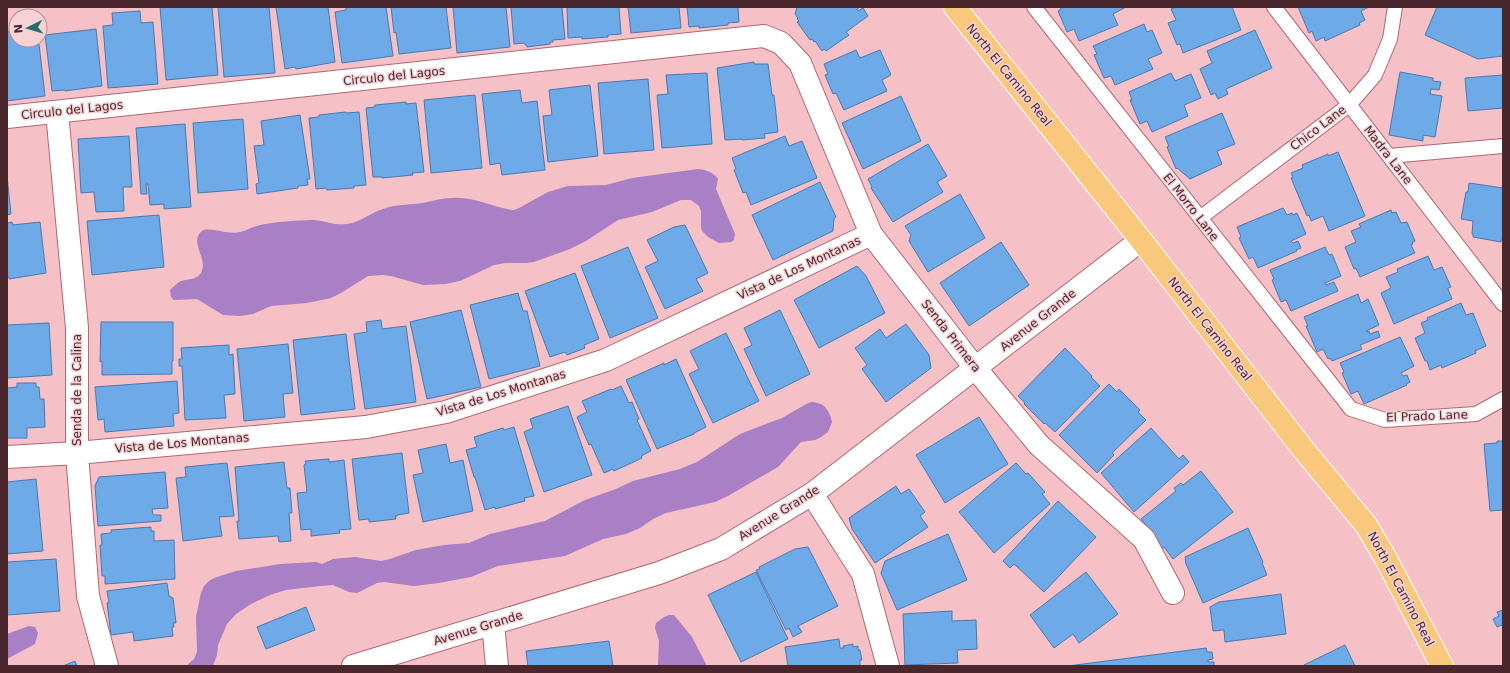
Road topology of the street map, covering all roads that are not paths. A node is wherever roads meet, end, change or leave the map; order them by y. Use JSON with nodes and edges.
{"nodes":[{"id":1,"x":955,"y":7,"type":"edge"},
{"id":2,"x":1034,"y":7,"type":"edge"},
{"id":3,"x":1274,"y":7,"type":"edge"},
{"id":4,"x":1395,"y":7,"type":"edge"},
{"id":5,"x":780,"y":43,"type":"joint"},
{"id":6,"x":1349,"y":105,"type":"junction"},
{"id":7,"x":57,"y":112,"type":"junction"},
{"id":8,"x":7,"y":117,"type":"edge"},
{"id":9,"x":1503,"y":146,"type":"edge"},
{"id":10,"x":1389,"y":156,"type":"junction"},
{"id":11,"x":1200,"y":218,"type":"junction"},
{"id":12,"x":871,"y":234,"type":"junction"},
{"id":13,"x":1141,"y":240,"type":"junction"},
{"id":14,"x":1503,"y":304,"type":"edge"},
{"id":15,"x":976,"y":369,"type":"junction"},
{"id":16,"x":1503,"y":399,"type":"edge"},
{"id":17,"x":1349,"y":407,"type":"joint"},
{"id":18,"x":77,"y":453,"type":"junction"},
{"id":19,"x":7,"y":457,"type":"edge"},
{"id":20,"x":812,"y":494,"type":"junction"},
{"id":21,"x":1173,"y":594,"type":"dead end"},
{"id":22,"x":493,"y":623,"type":"junction"},
{"id":23,"x":107,"y":666,"type":"edge"},
{"id":24,"x":354,"y":666,"type":"edge"},
{"id":25,"x":497,"y":666,"type":"edge"},
{"id":26,"x":888,"y":666,"type":"edge"},
{"id":27,"x":1442,"y":666,"type":"edge"}],
"edges":[{"from":1,"to":13,"type":"main road","name":"North El Camino Real"},
{"from":2,"to":11,"type":"lane","name":"El Morro Lane"},
{"from":3,"to":6,"type":"lane","name":"Madra Lane"},
{"from":4,"to":6,"type":"lane","name":"Chico Lane"},
{"from":5,"to":7,"type":"street","name":"Circulo del Lagos"},
{"from":5,"to":12,"type":"street","name":"Senda Primera"},
{"from":6,"to":10,"type":"lane","name":"Madra Lane"},
{"from":6,"to":11,"type":"lane","name":"Chico Lane"},
{"from":7,"to":8,"type":"street","name":"Circulo del Lagos"},
{"from":7,"to":18,"type":"street","name":"Senda de la Calina"},
{"from":9,"to":10,"type":"lane"},
{"from":10,"to":14,"type":"lane","name":"Madra Lane"},
{"from":11,"to":17,"type":"lane","name":"El Morro Lane"},
{"from":12,"to":15,"type":"street","name":"Senda Primera"},
{"from":12,"to":18,"type":"street","name":"Vista de Los Montanas"},
{"from":13,"to":15,"type":"street","name":"Avenue Grande"},
{"from":13,"to":27,"type":"main road","name":"North El Camino Real"},
{"from":15,"to":20,"type":"street","name":"Avenue Grande"},
{"from":15,"to":21,"type":"street","name":"Senda Primera"},
{"from":16,"to":17,"type":"lane","name":"El Prado Lane"},
{"from":18,"to":19,"type":"street","name":"Vista de Los Montanas"},
{"from":18,"to":23,"type":"street","name":"Senda de la Calina"},
{"from":20,"to":22,"type":"street","name":"Avenue Grande"},
{"from":20,"to":26,"type":"street"},
{"from":22,"to":24,"type":"street","name":"Avenue Grande"},
{"from":22,"to":25,"type":"street"}]}
